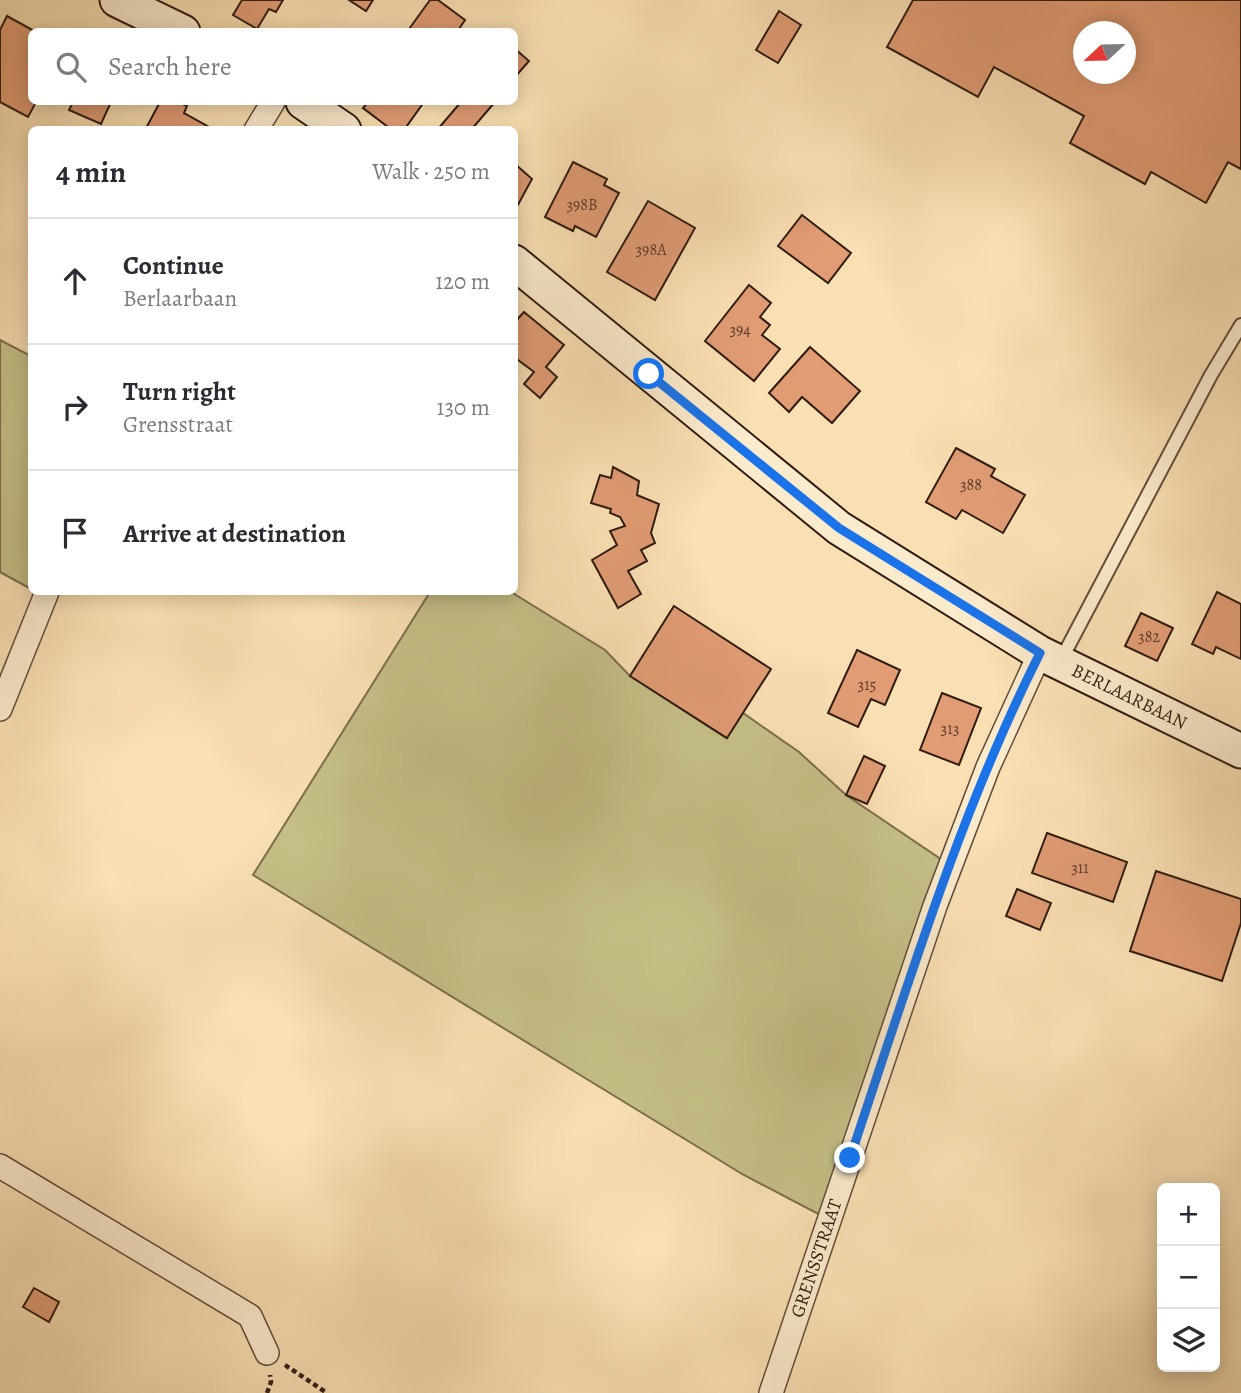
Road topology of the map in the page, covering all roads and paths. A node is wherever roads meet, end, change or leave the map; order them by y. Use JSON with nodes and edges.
{"nodes":[{"id":1,"x":117,"y":0,"type":"edge"},
{"id":2,"x":175,"y":28,"type":"edge"},
{"id":3,"x":271,"y":105,"type":"edge"},
{"id":4,"x":307,"y":105,"type":"edge"},
{"id":5,"x":258,"y":126,"type":"edge"},
{"id":6,"x":338,"y":126,"type":"edge"},
{"id":7,"x":518,"y":265,"type":"edge"},
{"id":8,"x":1241,"y":325,"type":"edge"},
{"id":9,"x":46,"y":595,"type":"edge"},
{"id":10,"x":1049,"y":658,"type":"junction"},
{"id":11,"x":0,"y":709,"type":"edge"},
{"id":12,"x":1241,"y":751,"type":"edge"},
{"id":13,"x":0,"y":1166,"type":"edge"},
{"id":14,"x":267,"y":1353,"type":"joint"},
{"id":15,"x":327,"y":1393,"type":"edge"},
{"id":16,"x":771,"y":1393,"type":"edge"}],
"edges":[{"from":1,"to":2,"type":"street"},
{"from":3,"to":5,"type":"street"},
{"from":4,"to":6,"type":"street"},
{"from":7,"to":10,"type":"street","name":"BERLAARBAAN"},
{"from":8,"to":10,"type":"lane"},
{"from":9,"to":11,"type":"street"},
{"from":10,"to":12,"type":"street","name":"BERLAARBAAN"},
{"from":10,"to":16,"type":"street","name":"GRENSSTRAAT"},
{"from":13,"to":14,"type":"street"},
{"from":14,"to":15,"type":"path"}]}
